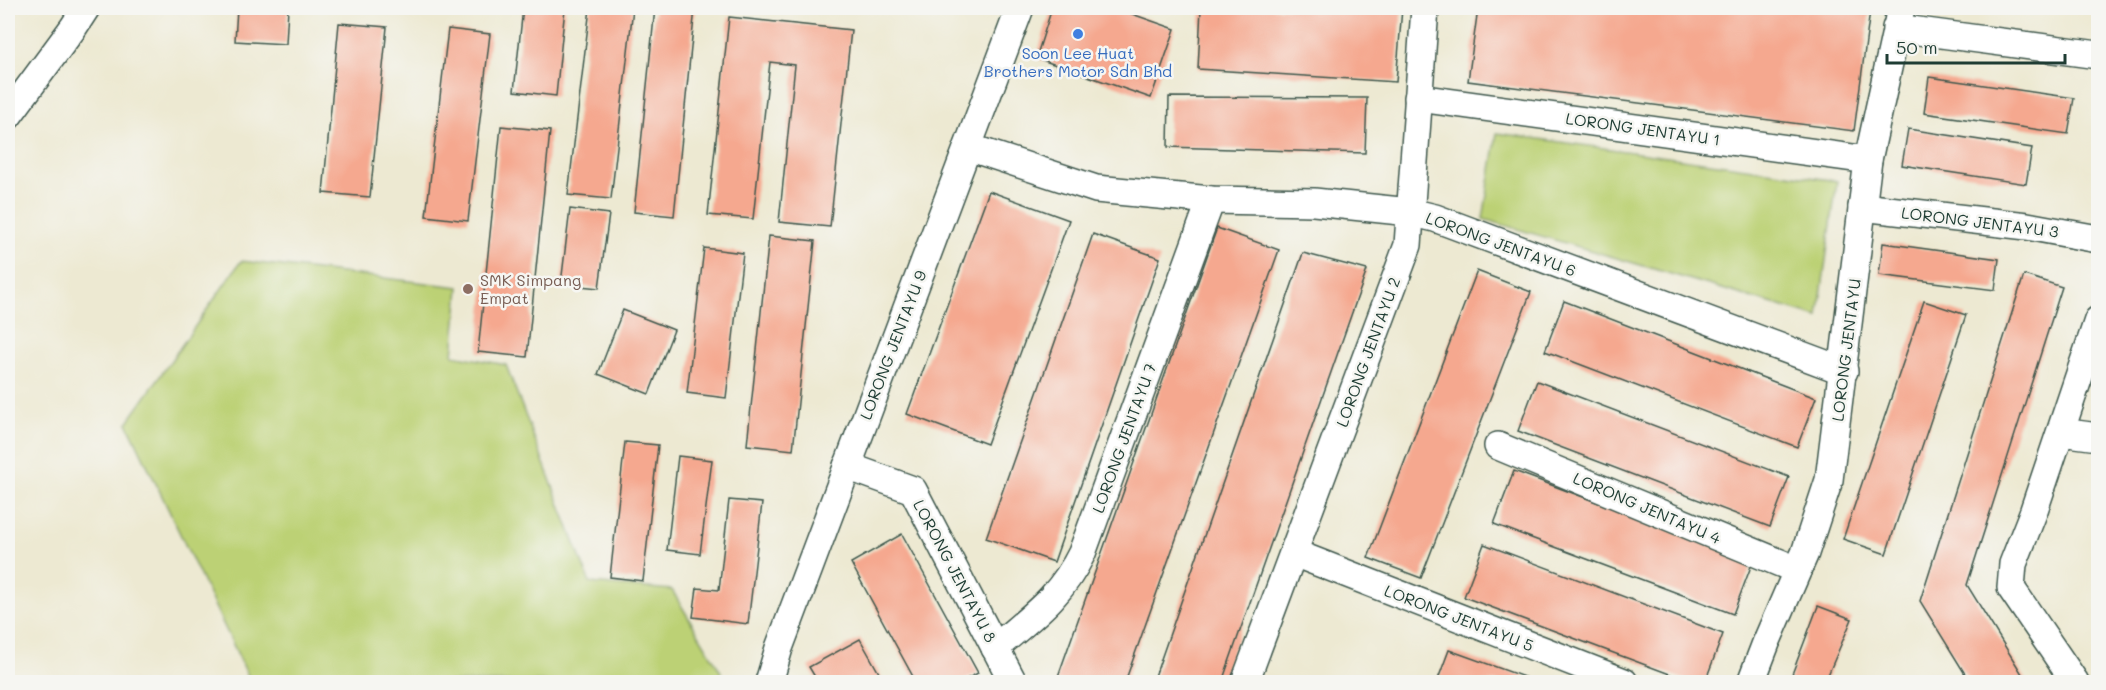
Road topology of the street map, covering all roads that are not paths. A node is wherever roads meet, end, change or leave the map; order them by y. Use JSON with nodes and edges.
{"nodes":[{"id":1,"x":86,"y":8,"type":"edge"},
{"id":2,"x":1020,"y":8,"type":"edge"},
{"id":3,"x":1425,"y":8,"type":"edge"},
{"id":4,"x":1899,"y":13,"type":"edge"},
{"id":5,"x":2098,"y":55,"type":"edge"},
{"id":6,"x":1418,"y":98,"type":"junction"},
{"id":7,"x":8,"y":116,"type":"edge"},
{"id":8,"x":968,"y":147,"type":"junction"},
{"id":9,"x":1868,"y":160,"type":"junction"},
{"id":10,"x":1210,"y":200,"type":"junction"},
{"id":11,"x":1862,"y":207,"type":"junction"},
{"id":12,"x":1410,"y":213,"type":"junction"},
{"id":13,"x":2098,"y":239,"type":"edge"},
{"id":14,"x":2098,"y":320,"type":"edge"},
{"id":15,"x":1844,"y":371,"type":"junction"},
{"id":16,"x":2061,"y":432,"type":"junction"},
{"id":17,"x":2098,"y":436,"type":"edge"},
{"id":18,"x":1498,"y":446,"type":"dead end"},
{"id":19,"x":847,"y":466,"type":"junction"},
{"id":20,"x":1294,"y":553,"type":"junction"},
{"id":21,"x":1797,"y":570,"type":"junction"},
{"id":22,"x":995,"y":648,"type":"junction"},
{"id":23,"x":769,"y":682,"type":"edge"},
{"id":24,"x":1013,"y":682,"type":"edge"},
{"id":25,"x":1245,"y":682,"type":"edge"},
{"id":26,"x":1624,"y":682,"type":"edge"},
{"id":27,"x":1751,"y":682,"type":"edge"},
{"id":28,"x":2075,"y":682,"type":"edge"}],
"edges":[{"from":1,"to":7,"type":"street"},
{"from":2,"to":8,"type":"street","name":"LORONG JENTAYU 9"},
{"from":3,"to":6,"type":"street","name":"LORONG JENTAYU 2"},
{"from":4,"to":5,"type":"street"},
{"from":4,"to":9,"type":"street","name":"LORONG JENTAYU"},
{"from":6,"to":9,"type":"street","name":"LORONG JENTAYU 1"},
{"from":6,"to":12,"type":"street","name":"LORONG JENTAYU 2"},
{"from":8,"to":10,"type":"street","name":"LORONG JENTAYU 6"},
{"from":8,"to":19,"type":"street","name":"LORONG JENTAYU 9"},
{"from":9,"to":11,"type":"street","name":"LORONG JENTAYU"},
{"from":10,"to":12,"type":"street","name":"LORONG JENTAYU 6"},
{"from":10,"to":22,"type":"street","name":"LORONG JENTAYU 7"},
{"from":11,"to":13,"type":"street","name":"LORONG JENTAYU 3"},
{"from":11,"to":15,"type":"street","name":"LORONG JENTAYU"},
{"from":12,"to":15,"type":"street","name":"LORONG JENTAYU 6"},
{"from":12,"to":20,"type":"street","name":"LORONG JENTAYU 2"},
{"from":14,"to":16,"type":"street"},
{"from":15,"to":21,"type":"street","name":"LORONG JENTAYU"},
{"from":16,"to":17,"type":"street"},
{"from":16,"to":28,"type":"street"},
{"from":18,"to":21,"type":"street","name":"LORONG JENTAYU 4"},
{"from":19,"to":22,"type":"street","name":"LORONG JENTAYU 8"},
{"from":19,"to":23,"type":"street","name":"LORONG JENTAYU 9"},
{"from":20,"to":25,"type":"street","name":"LORONG JENTAYU 2"},
{"from":20,"to":26,"type":"street","name":"LORONG JENTAYU 5"},
{"from":21,"to":27,"type":"street","name":"LORONG JENTAYU"},
{"from":22,"to":24,"type":"street","name":"LORONG JENTAYU 8"}]}
